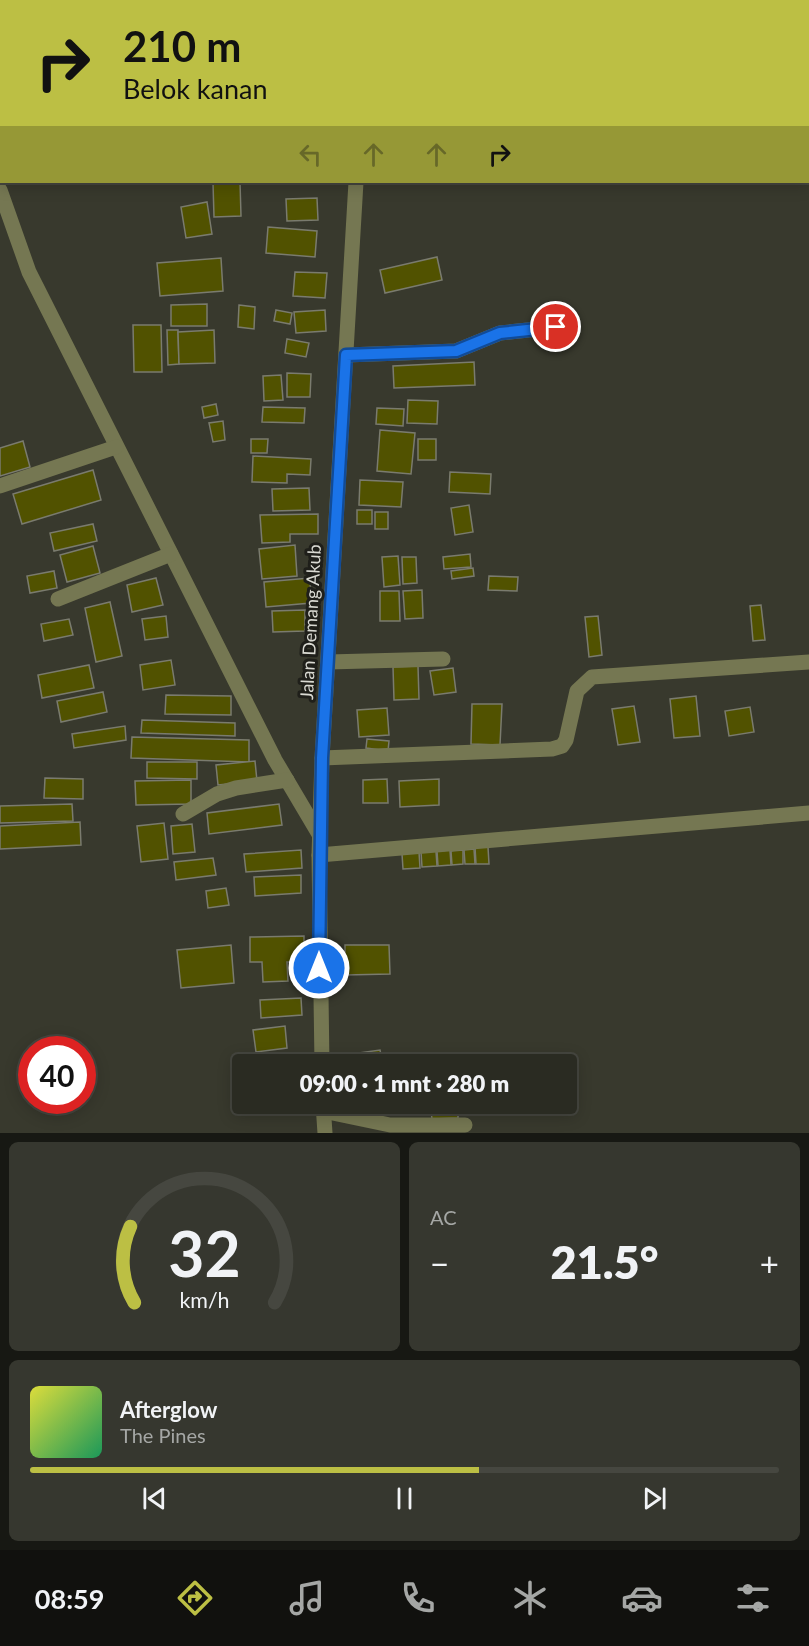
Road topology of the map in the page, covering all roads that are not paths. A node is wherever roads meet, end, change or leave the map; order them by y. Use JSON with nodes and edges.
{"nodes":[{"id":1,"x":356,"y":183,"type":"edge"},
{"id":2,"x":0,"y":190,"type":"edge"},
{"id":3,"x":556,"y":327,"type":"dead end"},
{"id":4,"x":346,"y":355,"type":"junction"},
{"id":5,"x":116,"y":447,"type":"junction"},
{"id":6,"x":0,"y":486,"type":"edge"},
{"id":7,"x":171,"y":554,"type":"junction"},
{"id":8,"x":58,"y":599,"type":"dead end"},
{"id":9,"x":443,"y":659,"type":"dead end"},
{"id":10,"x":809,"y":662,"type":"edge"},
{"id":11,"x":328,"y":663,"type":"junction"},
{"id":12,"x":322,"y":758,"type":"junction"},
{"id":13,"x":287,"y":780,"type":"junction"},
{"id":14,"x":809,"y":813,"type":"edge"},
{"id":15,"x":183,"y":814,"type":"dead end"},
{"id":16,"x":320,"y":836,"type":"junction"},
{"id":17,"x":319,"y":855,"type":"junction"},
{"id":18,"x":322,"y":1054,"type":"edge"},
{"id":19,"x":323,"y":1114,"type":"edge"},
{"id":20,"x":347,"y":1114,"type":"edge"},
{"id":21,"x":465,"y":1125,"type":"dead end"},
{"id":22,"x":325,"y":1133,"type":"edge"}],
"edges":[{"from":1,"to":4,"type":"street","name":"Jalan Demang Akub"},
{"from":2,"to":5,"type":"street"},
{"from":3,"to":4,"type":"street"},
{"from":4,"to":11,"type":"street","name":"Jalan Demang Akub"},
{"from":5,"to":6,"type":"street"},
{"from":5,"to":7,"type":"street"},
{"from":7,"to":8,"type":"street"},
{"from":7,"to":13,"type":"street"},
{"from":9,"to":11,"type":"street"},
{"from":10,"to":12,"type":"street"},
{"from":11,"to":12,"type":"street","name":"Jalan Demang Akub"},
{"from":12,"to":16,"type":"street","name":"Jalan Demang Akub"},
{"from":13,"to":15,"type":"street"},
{"from":13,"to":16,"type":"street"},
{"from":14,"to":17,"type":"street"},
{"from":16,"to":17,"type":"street","name":"Jalan Demang Akub"},
{"from":17,"to":18,"type":"street","name":"Jalan Demang Akub"},
{"from":19,"to":22,"type":"street"},
{"from":20,"to":21,"type":"street"}]}
